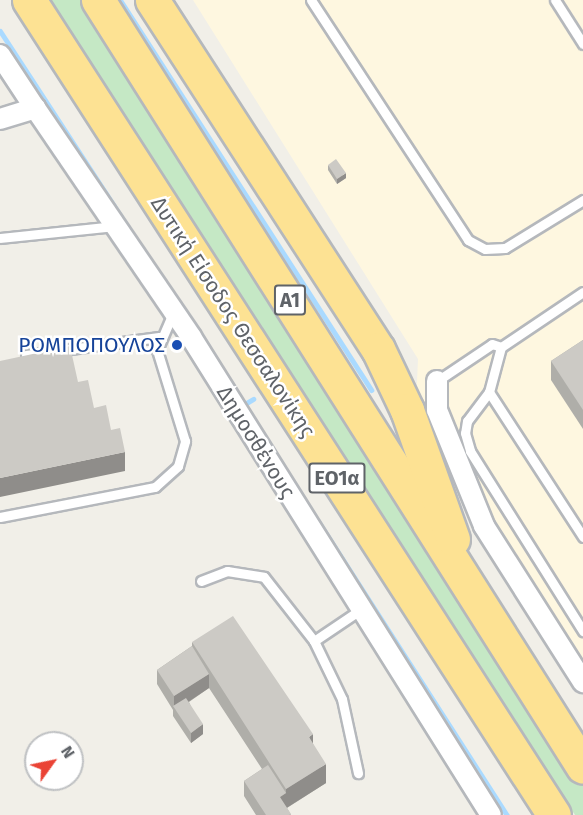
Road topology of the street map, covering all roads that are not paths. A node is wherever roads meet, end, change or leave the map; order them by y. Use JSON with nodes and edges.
{"nodes":[{"id":1,"x":10,"y":0,"type":"edge"},
{"id":2,"x":29,"y":0,"type":"edge"},
{"id":3,"x":98,"y":0,"type":"edge"},
{"id":4,"x":152,"y":0,"type":"edge"},
{"id":5,"x":311,"y":0,"type":"edge"},
{"id":6,"x":555,"y":0,"type":"edge"},
{"id":7,"x":583,"y":44,"type":"edge"},
{"id":8,"x":1,"y":59,"type":"edge"},
{"id":9,"x":35,"y":108,"type":"junction"},
{"id":10,"x":0,"y":119,"type":"edge"},
{"id":11,"x":120,"y":141,"type":"junction"},
{"id":12,"x":583,"y":200,"type":"edge"},
{"id":13,"x":118,"y":226,"type":"junction"},
{"id":14,"x":0,"y":238,"type":"edge"},
{"id":15,"x":583,"y":292,"type":"edge"},
{"id":16,"x":174,"y":312,"type":"junction"},
{"id":17,"x":159,"y":337,"type":"junction"},
{"id":18,"x":501,"y":347,"type":"junction"},
{"id":19,"x":11,"y":359,"type":"edge"},
{"id":20,"x":437,"y":381,"type":"joint"},
{"id":21,"x":489,"y":392,"type":"junction"},
{"id":22,"x":0,"y":517,"type":"edge"},
{"id":23,"x":583,"y":537,"type":"edge"},
{"id":24,"x":201,"y":581,"type":"dead end"},
{"id":25,"x":477,"y":603,"type":"junction"},
{"id":26,"x":360,"y":610,"type":"junction"},
{"id":27,"x":583,"y":631,"type":"edge"},
{"id":28,"x":314,"y":641,"type":"junction"},
{"id":29,"x":583,"y":682,"type":"edge"},
{"id":30,"x":583,"y":767,"type":"edge"},
{"id":31,"x":358,"y":773,"type":"dead end"},
{"id":32,"x":477,"y":792,"type":"junction"},
{"id":33,"x":481,"y":815,"type":"edge"},
{"id":34,"x":491,"y":815,"type":"edge"},
{"id":35,"x":554,"y":815,"type":"edge"}],
"edges":[{"from":1,"to":11,"type":"highway"},
{"from":2,"to":11,"type":"highway","name":"Δυτική Είσοδος Θεσσαλονίκης"},
{"from":3,"to":25,"type":"highway","number":"Α1"},
{"from":4,"to":25,"type":"highway"},
{"from":5,"to":12,"type":"lane"},
{"from":6,"to":7,"type":"lane"},
{"from":8,"to":9,"type":"street","name":"Δημοσθένους"},
{"from":9,"to":10,"type":"street"},
{"from":9,"to":13,"type":"street","name":"Δημοσθένους"},
{"from":11,"to":35,"type":"highway","name":"Δυτική Είσοδος Θεσσαλονίκης","number":"ΕΟ1α"},
{"from":13,"to":14,"type":"lane"},
{"from":13,"to":16,"type":"street","name":"Δημοσθένους"},
{"from":15,"to":18,"type":"lane"},
{"from":16,"to":17,"type":"lane"},
{"from":16,"to":26,"type":"street","name":"Δημοσθένους"},
{"from":17,"to":19,"type":"lane"},
{"from":17,"to":22,"type":"lane"},
{"from":18,"to":20,"type":"lane"},
{"from":18,"to":21,"type":"lane"},
{"from":20,"to":29,"type":"street"},
{"from":21,"to":23,"type":"lane"},
{"from":21,"to":27,"type":"lane"},
{"from":24,"to":28,"type":"lane"},
{"from":25,"to":30,"type":"highway"},
{"from":26,"to":28,"type":"lane"},
{"from":26,"to":32,"type":"street","name":"Δημοσθένους"},
{"from":28,"to":31,"type":"lane"},
{"from":32,"to":33,"type":"street","name":"Δημοσθένους"},
{"from":32,"to":34,"type":"street"}]}
